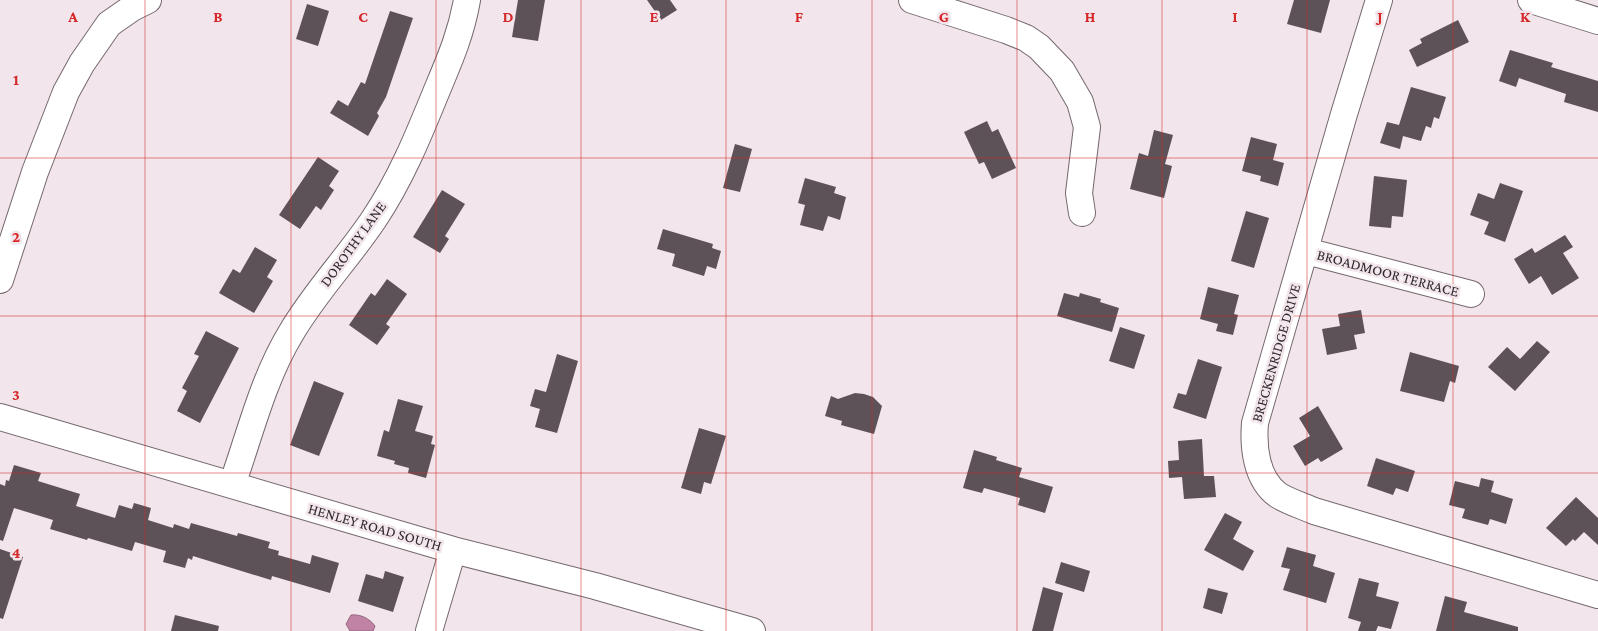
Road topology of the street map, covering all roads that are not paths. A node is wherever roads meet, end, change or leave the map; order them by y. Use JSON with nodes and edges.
{"nodes":[{"id":1,"x":148,"y":0,"type":"edge"},
{"id":2,"x":466,"y":0,"type":"edge"},
{"id":3,"x":912,"y":0,"type":"edge"},
{"id":4,"x":1379,"y":0,"type":"edge"},
{"id":5,"x":1531,"y":0,"type":"edge"},
{"id":6,"x":1598,"y":21,"type":"edge"},
{"id":7,"x":1082,"y":212,"type":"dead end"},
{"id":8,"x":1306,"y":251,"type":"junction"},
{"id":9,"x":0,"y":280,"type":"edge"},
{"id":10,"x":1471,"y":294,"type":"dead end"},
{"id":11,"x":0,"y":417,"type":"edge"},
{"id":12,"x":232,"y":485,"type":"junction"},
{"id":13,"x":453,"y":550,"type":"junction"},
{"id":14,"x":1598,"y":595,"type":"edge"},
{"id":15,"x":429,"y":631,"type":"edge"},
{"id":16,"x":752,"y":631,"type":"edge"}],
"edges":[{"from":1,"to":9,"type":"street"},
{"from":2,"to":12,"type":"street","name":"DOROTHY LANE"},
{"from":3,"to":7,"type":"street"},
{"from":4,"to":8,"type":"street","name":"BRECKENRIDGE DRIVE"},
{"from":5,"to":6,"type":"street"},
{"from":8,"to":10,"type":"street","name":"BROADMOOR TERRACE"},
{"from":8,"to":14,"type":"street","name":"BRECKENRIDGE DRIVE"},
{"from":11,"to":12,"type":"street","name":"HENLEY ROAD SOUTH"},
{"from":12,"to":13,"type":"street","name":"HENLEY ROAD SOUTH"},
{"from":13,"to":15,"type":"street"},
{"from":13,"to":16,"type":"street","name":"HENLEY ROAD SOUTH"}]}
